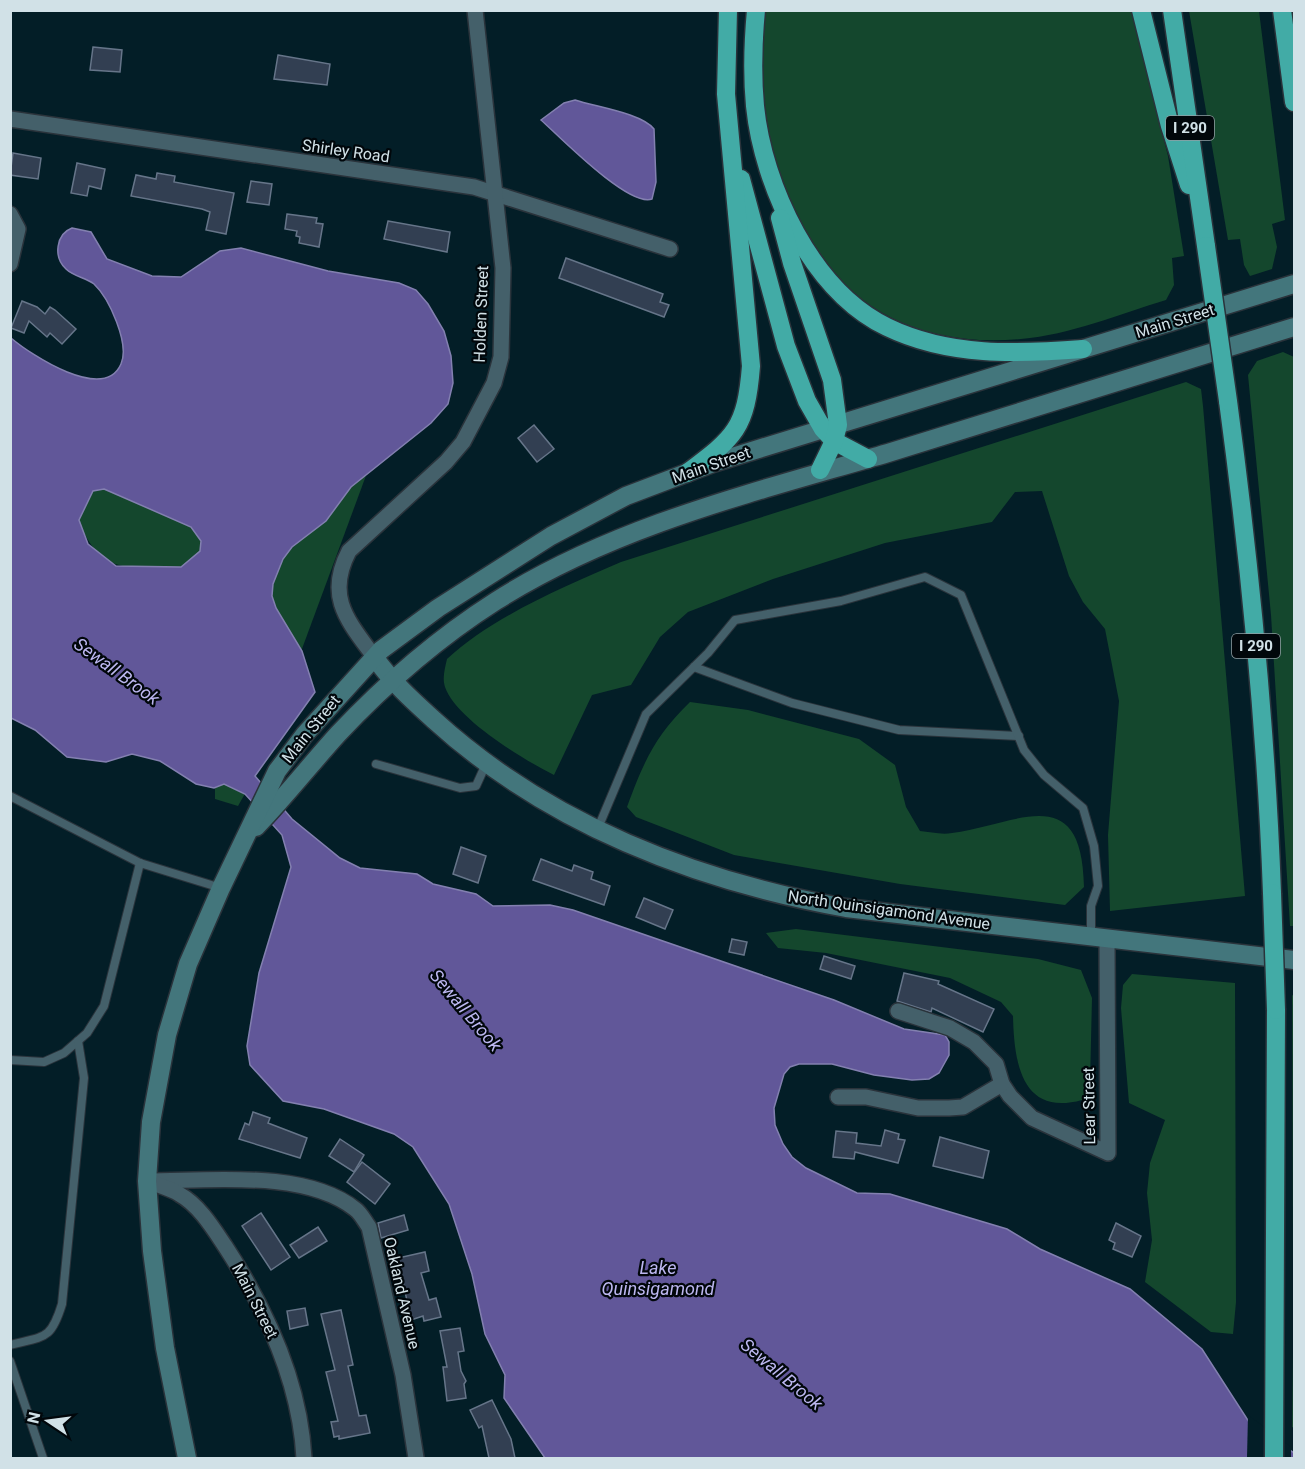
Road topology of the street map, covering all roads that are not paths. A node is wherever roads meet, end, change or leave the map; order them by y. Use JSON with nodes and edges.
{"nodes":[{"id":1,"x":475,"y":10,"type":"edge"},
{"id":2,"x":728,"y":10,"type":"edge"},
{"id":3,"x":756,"y":10,"type":"edge"},
{"id":4,"x":1141,"y":10,"type":"edge"},
{"id":5,"x":1172,"y":10,"type":"edge"},
{"id":6,"x":1282,"y":10,"type":"edge"},
{"id":7,"x":1294,"y":102,"type":"edge"},
{"id":8,"x":10,"y":119,"type":"edge"},
{"id":9,"x":730,"y":124,"type":"junction"},
{"id":10,"x":768,"y":170,"type":"junction"},
{"id":11,"x":495,"y":194,"type":"junction"},
{"id":12,"x":10,"y":214,"type":"edge"},
{"id":13,"x":1202,"y":226,"type":"junction"},
{"id":14,"x":670,"y":249,"type":"dead end"},
{"id":15,"x":10,"y":264,"type":"edge"},
{"id":16,"x":1294,"y":284,"type":"edge"},
{"id":17,"x":1294,"y":327,"type":"edge"},
{"id":18,"x":1083,"y":349,"type":"junction"},
{"id":19,"x":832,"y":432,"type":"junction"},
{"id":20,"x":868,"y":459,"type":"junction"},
{"id":21,"x":820,"y":471,"type":"junction"},
{"id":22,"x":687,"y":473,"type":"junction"},
{"id":23,"x":375,"y":658,"type":"junction"},
{"id":24,"x":694,"y":667,"type":"junction"},
{"id":25,"x":392,"y":681,"type":"junction"},
{"id":26,"x":1019,"y":736,"type":"junction"},
{"id":27,"x":487,"y":763,"type":"junction"},
{"id":28,"x":376,"y":764,"type":"dead end"},
{"id":29,"x":10,"y":796,"type":"edge"},
{"id":30,"x":597,"y":829,"type":"junction"},
{"id":31,"x":247,"y":836,"type":"junction"},
{"id":32,"x":140,"y":863,"type":"junction"},
{"id":33,"x":220,"y":888,"type":"junction"},
{"id":34,"x":1099,"y":938,"type":"junction"},
{"id":35,"x":1294,"y":960,"type":"edge"},
{"id":36,"x":898,"y":1011,"type":"dead end"},
{"id":37,"x":78,"y":1041,"type":"junction"},
{"id":38,"x":10,"y":1060,"type":"edge"},
{"id":39,"x":1002,"y":1084,"type":"junction"},
{"id":40,"x":838,"y":1097,"type":"dead end"},
{"id":41,"x":147,"y":1181,"type":"junction"},
{"id":42,"x":10,"y":1345,"type":"edge"},
{"id":43,"x":10,"y":1361,"type":"edge"},
{"id":44,"x":43,"y":1458,"type":"edge"},
{"id":45,"x":187,"y":1458,"type":"edge"},
{"id":46,"x":304,"y":1458,"type":"edge"},
{"id":47,"x":416,"y":1458,"type":"edge"},
{"id":48,"x":1274,"y":1458,"type":"edge"}],
"edges":[{"from":1,"to":11,"type":"street","name":"Holden Street"},
{"from":2,"to":9,"type":"highway"},
{"from":3,"to":10,"type":"highway"},
{"from":4,"to":13,"type":"highway"},
{"from":5,"to":13,"type":"highway","number":"I 290"},
{"from":6,"to":7,"type":"highway"},
{"from":8,"to":11,"type":"street","name":"Shirley Road"},
{"from":9,"to":19,"type":"highway"},
{"from":9,"to":22,"type":"highway"},
{"from":10,"to":18,"type":"highway"},
{"from":10,"to":19,"type":"highway"},
{"from":11,"to":14,"type":"street","name":"Shirley Road"},
{"from":11,"to":23,"type":"street","name":"Holden Street"},
{"from":12,"to":15,"type":"street"},
{"from":13,"to":48,"type":"highway","number":"I 290","bridge":true},
{"from":16,"to":18,"type":"main road","name":"Main Street"},
{"from":17,"to":20,"type":"main road","name":"Main Street"},
{"from":18,"to":19,"type":"main road","name":"Main Street"},
{"from":19,"to":20,"type":"highway"},
{"from":19,"to":21,"type":"highway"},
{"from":19,"to":22,"type":"main road","name":"Main Street"},
{"from":20,"to":21,"type":"main road","name":"Main Street"},
{"from":21,"to":25,"type":"main road","name":"Main Street"},
{"from":22,"to":23,"type":"main road","name":"Main Street"},
{"from":23,"to":25,"type":"main road","name":"North Quinsigamond Avenue"},
{"from":23,"to":31,"type":"main road","name":"Main Street"},
{"from":24,"to":26,"type":"lane"},
{"from":24,"to":26,"type":"lane"},
{"from":24,"to":30,"type":"lane"},
{"from":25,"to":27,"type":"main road","name":"North Quinsigamond Avenue"},
{"from":25,"to":31,"type":"main road","name":"Main Street"},
{"from":26,"to":34,"type":"lane"},
{"from":27,"to":28,"type":"lane"},
{"from":27,"to":30,"type":"main road","name":"North Quinsigamond Avenue"},
{"from":29,"to":32,"type":"lane"},
{"from":30,"to":34,"type":"main road","name":"North Quinsigamond Avenue"},
{"from":31,"to":33,"type":"main road","name":"Main Street"},
{"from":32,"to":33,"type":"lane"},
{"from":32,"to":37,"type":"lane"},
{"from":33,"to":41,"type":"main road","name":"Main Street"},
{"from":34,"to":35,"type":"main road","name":"North Quinsigamond Avenue"},
{"from":34,"to":39,"type":"street","name":"Lear Street"},
{"from":36,"to":39,"type":"street","name":"Lear Street"},
{"from":37,"to":38,"type":"lane"},
{"from":37,"to":42,"type":"lane"},
{"from":39,"to":40,"type":"street"},
{"from":41,"to":45,"type":"main road","name":"Main Street"},
{"from":41,"to":46,"type":"street","name":"Main Street"},
{"from":41,"to":47,"type":"street","name":"Oakland Avenue"},
{"from":43,"to":44,"type":"lane"}]}
